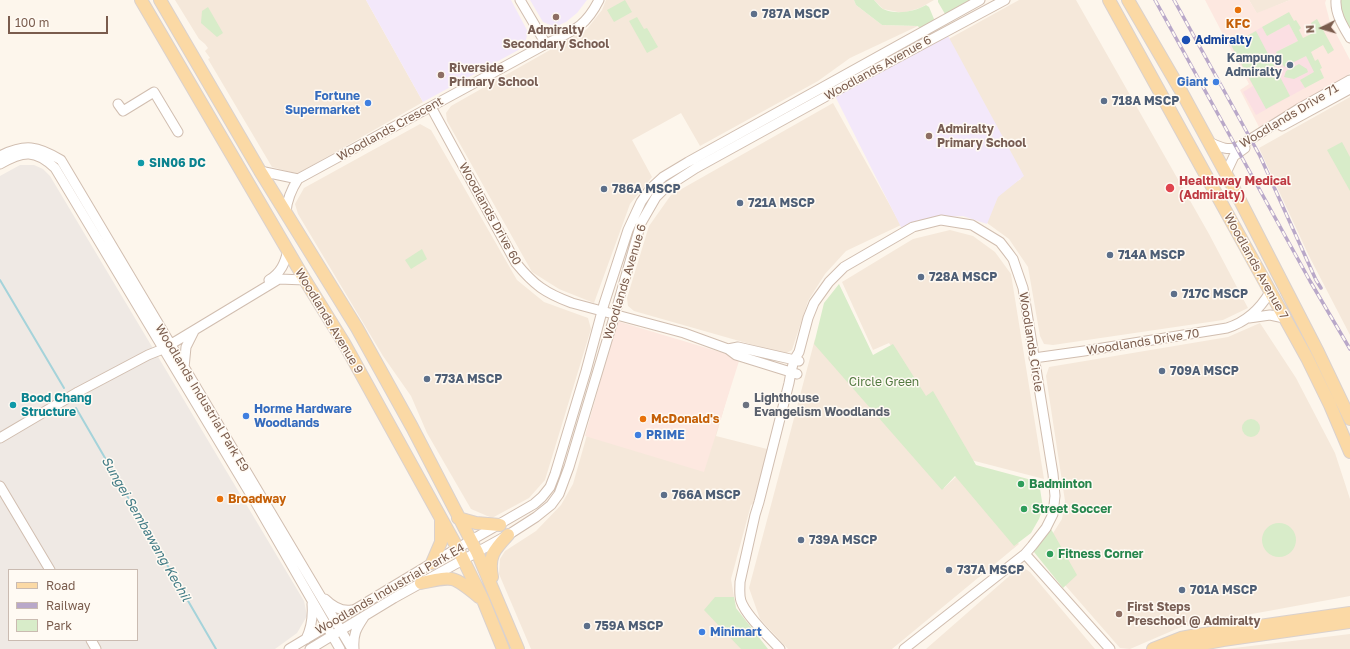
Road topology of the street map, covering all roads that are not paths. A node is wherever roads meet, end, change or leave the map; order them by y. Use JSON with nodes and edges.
{"nodes":[{"id":1,"x":141,"y":0,"type":"edge"},
{"id":2,"x":160,"y":0,"type":"edge"},
{"id":3,"x":520,"y":0,"type":"edge"},
{"id":4,"x":599,"y":0,"type":"edge"},
{"id":5,"x":980,"y":0,"type":"edge"},
{"id":6,"x":1005,"y":0,"type":"edge"},
{"id":7,"x":1109,"y":0,"type":"edge"},
{"id":8,"x":1128,"y":0,"type":"edge"},
{"id":9,"x":1336,"y":0,"type":"edge"},
{"id":10,"x":1350,"y":38,"type":"edge"},
{"id":11,"x":546,"y":44,"type":"junction"},
{"id":12,"x":1349,"y":82,"type":"edge"},
{"id":13,"x":118,"y":104,"type":"dead end"},
{"id":14,"x":431,"y":107,"type":"junction"},
{"id":15,"x":178,"y":132,"type":"dead end"},
{"id":16,"x":1209,"y":142,"type":"junction"},
{"id":17,"x":46,"y":155,"type":"junction"},
{"id":18,"x":0,"y":156,"type":"edge"},
{"id":19,"x":0,"y":164,"type":"edge"},
{"id":20,"x":260,"y":171,"type":"junction"},
{"id":21,"x":1226,"y":173,"type":"junction"},
{"id":22,"x":298,"y":179,"type":"junction"},
{"id":23,"x":286,"y":212,"type":"junction"},
{"id":24,"x":288,"y":250,"type":"junction"},
{"id":25,"x":304,"y":280,"type":"junction"},
{"id":26,"x":1270,"y":292,"type":"junction"},
{"id":27,"x":602,"y":311,"type":"junction"},
{"id":28,"x":615,"y":314,"type":"junction"},
{"id":29,"x":1249,"y":318,"type":"junction"},
{"id":30,"x":1284,"y":318,"type":"junction"},
{"id":31,"x":194,"y":331,"type":"junction"},
{"id":32,"x":165,"y":344,"type":"junction"},
{"id":33,"x":728,"y":349,"type":"junction"},
{"id":34,"x":1318,"y":352,"type":"junction"},
{"id":35,"x":798,"y":358,"type":"junction"},
{"id":36,"x":1034,"y":358,"type":"junction"},
{"id":37,"x":1307,"y":358,"type":"junction"},
{"id":38,"x":184,"y":368,"type":"junction"},
{"id":39,"x":794,"y":373,"type":"junction"},
{"id":40,"x":1350,"y":418,"type":"edge"},
{"id":41,"x":0,"y":438,"type":"edge"},
{"id":42,"x":1350,"y":452,"type":"edge"},
{"id":43,"x":0,"y":486,"type":"edge"},
{"id":44,"x":458,"y":518,"type":"junction"},
{"id":45,"x":441,"y":519,"type":"junction"},
{"id":46,"x":500,"y":525,"type":"junction"},
{"id":47,"x":508,"y":535,"type":"junction"},
{"id":48,"x":474,"y":547,"type":"junction"},
{"id":49,"x":461,"y":554,"type":"junction"},
{"id":50,"x":1025,"y":554,"type":"junction"},
{"id":51,"x":432,"y":563,"type":"junction"},
{"id":52,"x":49,"y":569,"type":"edge"},
{"id":53,"x":421,"y":583,"type":"junction"},
{"id":54,"x":316,"y":589,"type":"junction"},
{"id":55,"x":494,"y":592,"type":"junction"},
{"id":56,"x":483,"y":600,"type":"junction"},
{"id":57,"x":312,"y":601,"type":"junction"},
{"id":58,"x":355,"y":609,"type":"junction"},
{"id":59,"x":1350,"y":613,"type":"edge"},
{"id":60,"x":366,"y":614,"type":"junction"},
{"id":61,"x":1350,"y":622,"type":"edge"},
{"id":62,"x":331,"y":623,"type":"junction"},
{"id":63,"x":341,"y":630,"type":"junction"},
{"id":64,"x":333,"y":635,"type":"junction"},
{"id":65,"x":306,"y":639,"type":"junction"},
{"id":66,"x":289,"y":649,"type":"edge"},
{"id":67,"x":310,"y":649,"type":"edge"},
{"id":68,"x":317,"y":649,"type":"edge"},
{"id":69,"x":324,"y":649,"type":"edge"},
{"id":70,"x":340,"y":649,"type":"edge"},
{"id":71,"x":353,"y":649,"type":"edge"},
{"id":72,"x":503,"y":649,"type":"edge"},
{"id":73,"x":518,"y":649,"type":"edge"},
{"id":74,"x":780,"y":649,"type":"edge"},
{"id":75,"x":904,"y":649,"type":"edge"},
{"id":76,"x":1110,"y":649,"type":"edge"},
{"id":77,"x":1153,"y":649,"type":"edge"},
{"id":78,"x":1176,"y":649,"type":"edge"}],
"edges":[{"from":1,"to":24,"type":"main road","name":"Woodlands Avenue 9"},
{"from":2,"to":20,"type":"main road","name":"Woodlands Avenue 9"},
{"from":3,"to":11,"type":"street"},
{"from":4,"to":11,"type":"street","name":"Woodlands Crescent"},
{"from":5,"to":27,"type":"street","name":"Woodlands Avenue 6"},
{"from":6,"to":28,"type":"street","name":"Woodlands Avenue 6"},
{"from":7,"to":26,"type":"main road","name":"Woodlands Avenue 7"},
{"from":8,"to":16,"type":"main road","name":"Woodlands Avenue 7"},
{"from":9,"to":10,"type":"street"},
{"from":11,"to":14,"type":"street","name":"Woodlands Crescent"},
{"from":12,"to":16,"type":"street","name":"Woodlands Drive 71"},
{"from":12,"to":21,"type":"street","name":"Woodlands Drive 71"},
{"from":13,"to":15,"type":"street"},
{"from":14,"to":22,"type":"street","name":"Woodlands Crescent"},
{"from":14,"to":27,"type":"street","name":"Woodlands Drive 60"},
{"from":16,"to":21,"type":"main road","name":"Woodlands Avenue 7"},
{"from":17,"to":18,"type":"street"},
{"from":17,"to":19,"type":"street"},
{"from":17,"to":32,"type":"street","name":"Woodlands Industrial Park E9"},
{"from":20,"to":22,"type":"street"},
{"from":20,"to":23,"type":"main road","name":"Woodlands Avenue 9"},
{"from":21,"to":34,"type":"main road","name":"Woodlands Avenue 7"},
{"from":22,"to":23,"type":"street"},
{"from":23,"to":44,"type":"main road","name":"Woodlands Avenue 9"},
{"from":24,"to":25,"type":"main road","name":"Woodlands Avenue 9"},
{"from":24,"to":32,"type":"street"},
{"from":25,"to":31,"type":"street"},
{"from":25,"to":45,"type":"main road","name":"Woodlands Avenue 9"},
{"from":26,"to":29,"type":"street","name":"Woodlands Drive 70"},
{"from":26,"to":30,"type":"main road","name":"Woodlands Avenue 7"},
{"from":27,"to":28,"type":"street","name":"Woodlands Drive 60"},
{"from":27,"to":46,"type":"street","name":"Woodlands Avenue 6"},
{"from":28,"to":33,"type":"street","name":"Woodlands Drive 60"},
{"from":28,"to":47,"type":"street","name":"Woodlands Avenue 6"},
{"from":29,"to":30,"type":"street","name":"Woodlands Drive 70"},
{"from":29,"to":36,"type":"street","name":"Woodlands Drive 70"},
{"from":30,"to":37,"type":"main road","name":"Woodlands Avenue 7"},
{"from":31,"to":32,"type":"street"},
{"from":31,"to":38,"type":"street"},
{"from":32,"to":38,"type":"street","name":"Woodlands Industrial Park E9"},
{"from":32,"to":41,"type":"street"},
{"from":32,"to":57,"type":"street","name":"Woodlands Industrial Park E9"},
{"from":33,"to":35,"type":"street"},
{"from":33,"to":39,"type":"street"},
{"from":34,"to":37,"type":"main road"},
{"from":34,"to":40,"type":"main road","name":"Woodlands Avenue 7"},
{"from":35,"to":36,"type":"street","name":"Woodlands Circle"},
{"from":35,"to":39,"type":"street","name":"Woodlands Circle"},
{"from":36,"to":50,"type":"street","name":"Woodlands Circle"},
{"from":37,"to":42,"type":"main road","name":"Woodlands Avenue 7"},
{"from":38,"to":54,"type":"street","name":"Woodlands Industrial Park E9"},
{"from":39,"to":74,"type":"street","name":"Woodlands Circle"},
{"from":43,"to":52,"type":"street"},
{"from":44,"to":46,"type":"main road"},
{"from":44,"to":48,"type":"main road","name":"Woodlands Avenue 9"},
{"from":45,"to":49,"type":"main road","name":"Woodlands Avenue 9"},
{"from":45,"to":51,"type":"main road"},
{"from":46,"to":48,"type":"street","name":"Woodlands Avenue 6"},
{"from":47,"to":48,"type":"street","name":"Woodlands Avenue 6"},
{"from":47,"to":55,"type":"main road"},
{"from":48,"to":49,"type":"street","name":"Woodlands Industrial Park E4"},
{"from":48,"to":55,"type":"main road","name":"Woodlands Avenue 9"},
{"from":49,"to":51,"type":"street","name":"Woodlands Industrial Park E4"},
{"from":49,"to":53,"type":"street","name":"Woodlands Industrial Park E4"},
{"from":49,"to":56,"type":"main road","name":"Woodlands Avenue 9"},
{"from":50,"to":75,"type":"street","name":"Woodlands Circle"},
{"from":50,"to":76,"type":"street"},
{"from":51,"to":58,"type":"street","name":"Woodlands Industrial Park E4"},
{"from":53,"to":56,"type":"main road"},
{"from":53,"to":60,"type":"street","name":"Woodlands Industrial Park E4"},
{"from":54,"to":58,"type":"street"},
{"from":54,"to":62,"type":"street","name":"Woodlands Industrial Park E9"},
{"from":55,"to":73,"type":"main road","name":"Woodlands Avenue 9"},
{"from":56,"to":72,"type":"main road","name":"Woodlands Avenue 9"},
{"from":57,"to":62,"type":"street","name":"Woodlands Industrial Park E9"},
{"from":57,"to":65,"type":"street"},
{"from":58,"to":62,"type":"street","name":"Woodlands Industrial Park E4"},
{"from":59,"to":77,"type":"main road"},
{"from":60,"to":63,"type":"street","name":"Woodlands Industrial Park E4"},
{"from":60,"to":71,"type":"street"},
{"from":61,"to":78,"type":"main road"},
{"from":62,"to":63,"type":"street","name":"Woodlands Industrial Park E9"},
{"from":62,"to":64,"type":"street","name":"Woodlands Industrial Park E9"},
{"from":62,"to":65,"type":"street","name":"Woodlands Industrial Park E4"},
{"from":63,"to":64,"type":"street","name":"Woodlands Industrial Park E4"},
{"from":63,"to":71,"type":"street","name":"Woodlands Industrial Park E9"},
{"from":64,"to":67,"type":"street","name":"Woodlands Industrial Park E4"},
{"from":64,"to":70,"type":"street","name":"Woodlands Industrial Park E9"},
{"from":65,"to":66,"type":"street","name":"Woodlands Industrial Park E4"},
{"from":68,"to":69,"type":"street"}]}
